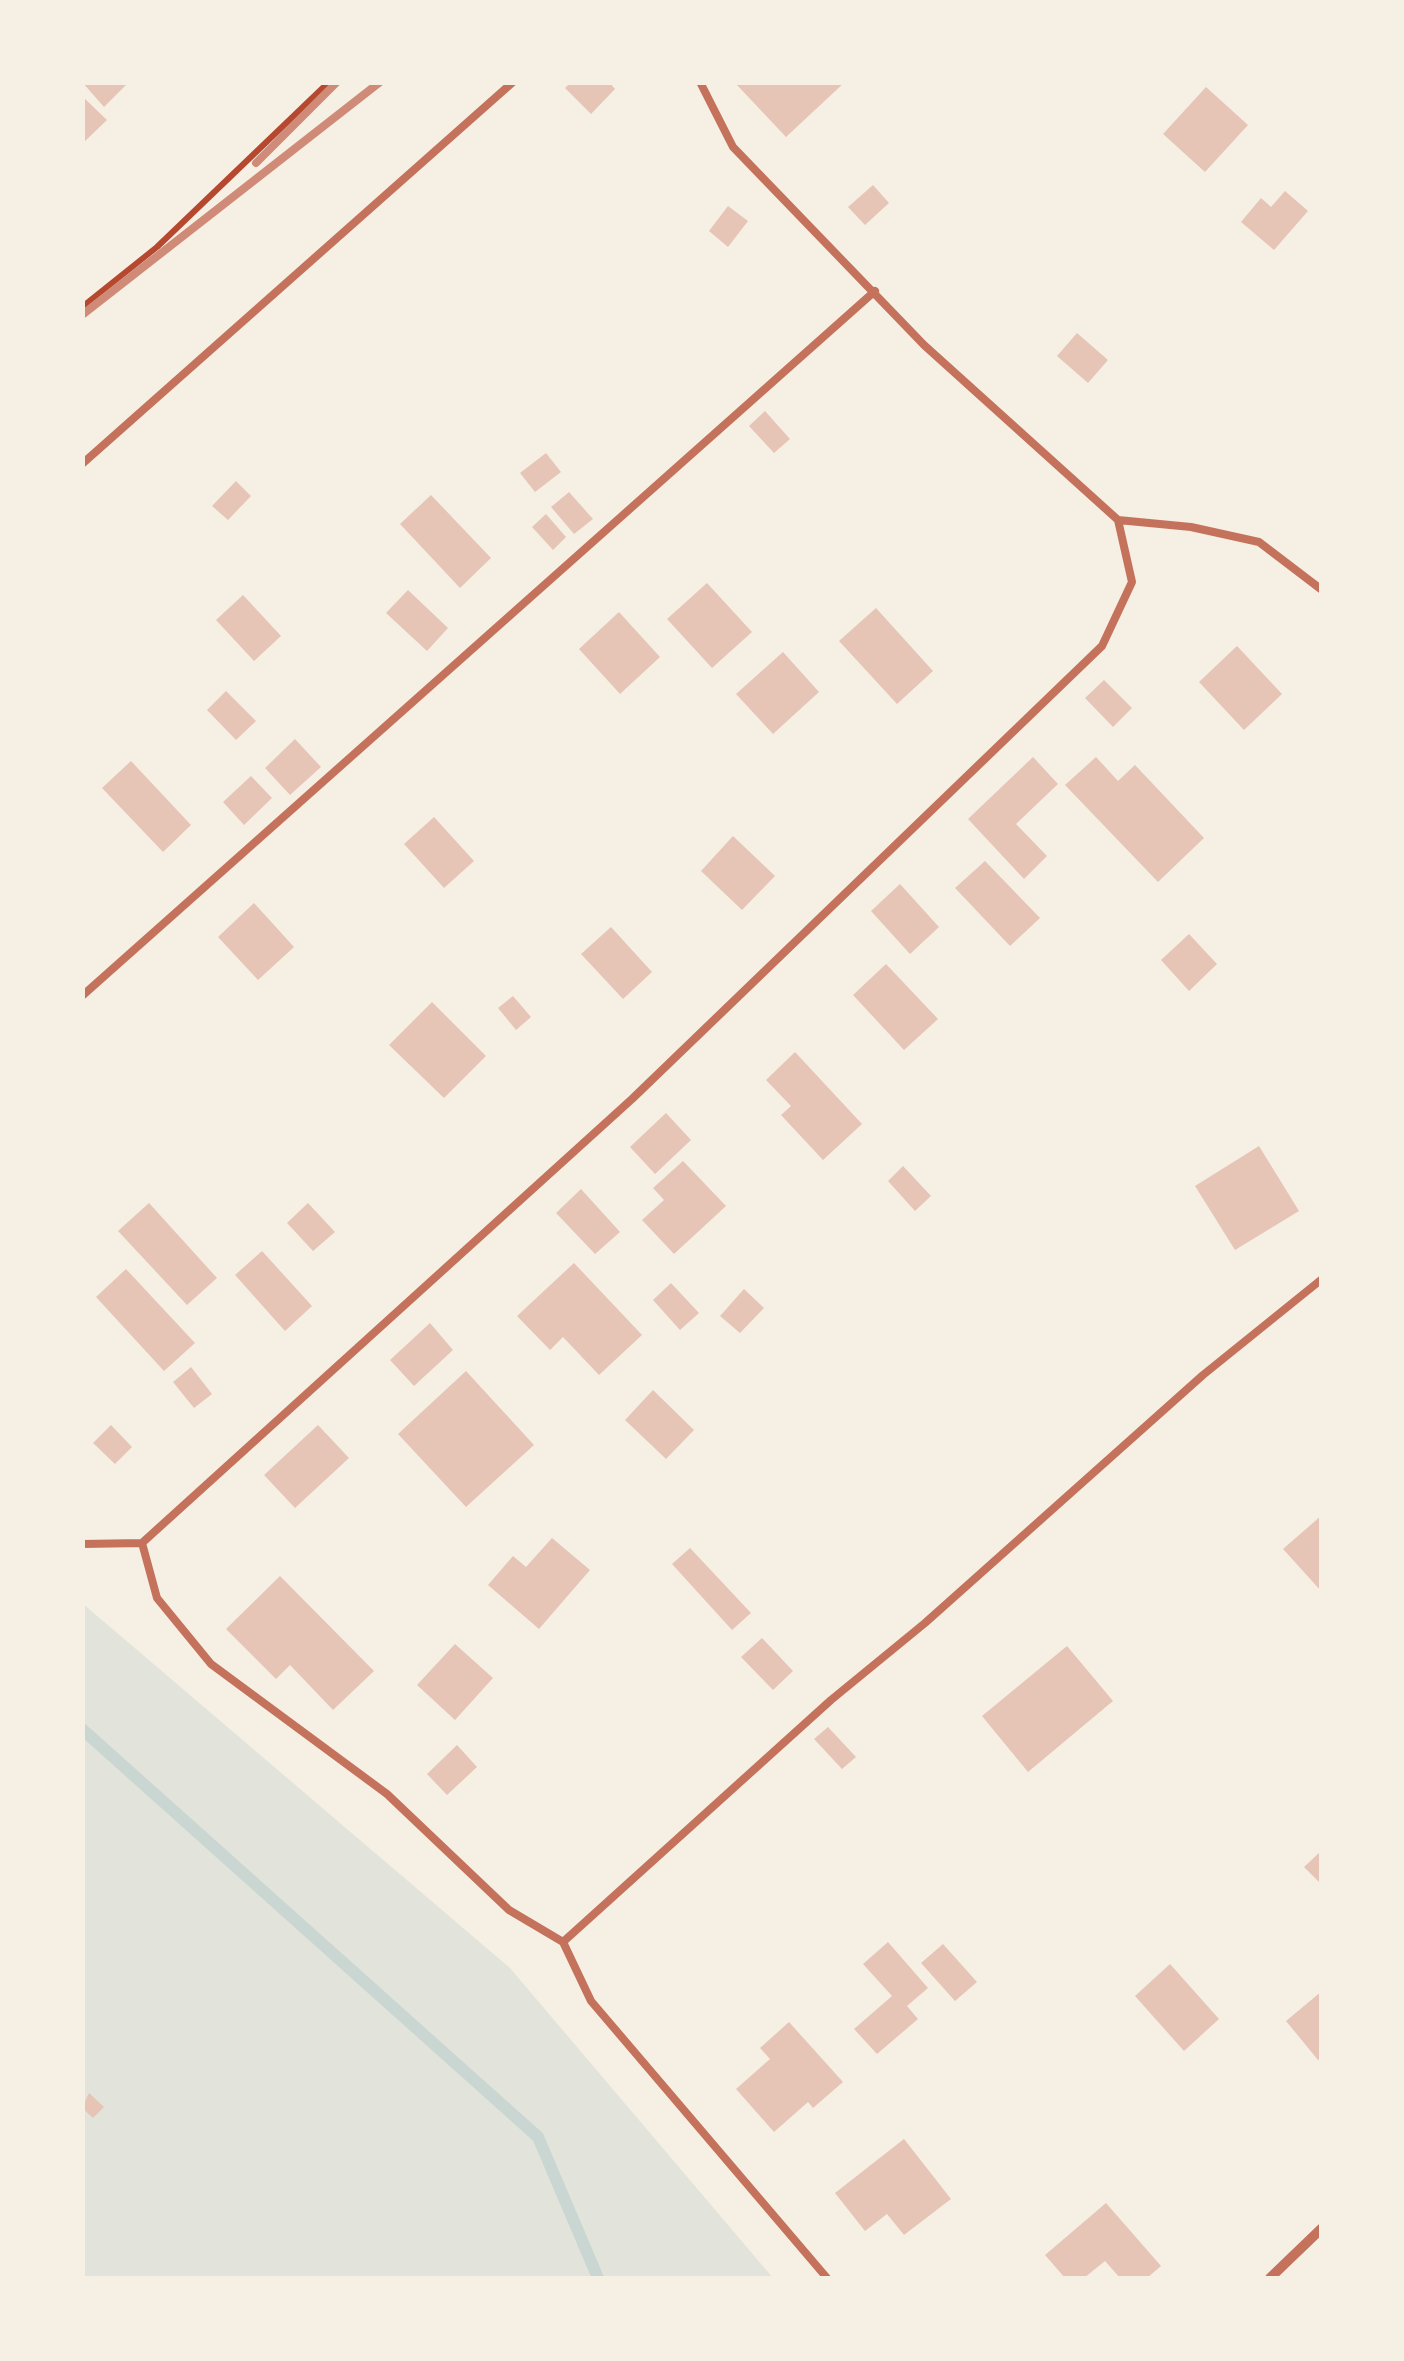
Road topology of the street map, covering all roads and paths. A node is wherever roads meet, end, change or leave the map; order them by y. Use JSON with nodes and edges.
{"nodes":[{"id":1,"x":329,"y":82,"type":"edge"},
{"id":2,"x":513,"y":82,"type":"edge"},
{"id":3,"x":700,"y":82,"type":"edge"},
{"id":4,"x":875,"y":291,"type":"junction"},
{"id":5,"x":82,"y":307,"type":"edge"},
{"id":6,"x":82,"y":464,"type":"edge"},
{"id":7,"x":1118,"y":520,"type":"junction"},
{"id":8,"x":1322,"y":590,"type":"edge"},
{"id":9,"x":82,"y":996,"type":"edge"},
{"id":10,"x":1322,"y":1279,"type":"edge"},
{"id":11,"x":82,"y":1544,"type":"edge"},
{"id":12,"x":142,"y":1544,"type":"junction"},
{"id":13,"x":564,"y":1942,"type":"junction"},
{"id":14,"x":1322,"y":2228,"type":"edge"},
{"id":15,"x":828,"y":2278,"type":"edge"},
{"id":16,"x":1270,"y":2278,"type":"edge"}],
"edges":[{"from":1,"to":5,"type":"path"},
{"from":2,"to":6,"type":"lane"},
{"from":3,"to":4,"type":"lane"},
{"from":4,"to":7,"type":"lane"},
{"from":4,"to":9,"type":"lane"},
{"from":7,"to":8,"type":"lane"},
{"from":7,"to":12,"type":"lane"},
{"from":10,"to":13,"type":"lane"},
{"from":11,"to":12,"type":"lane"},
{"from":12,"to":13,"type":"lane"},
{"from":13,"to":15,"type":"lane"},
{"from":14,"to":16,"type":"street"}]}
